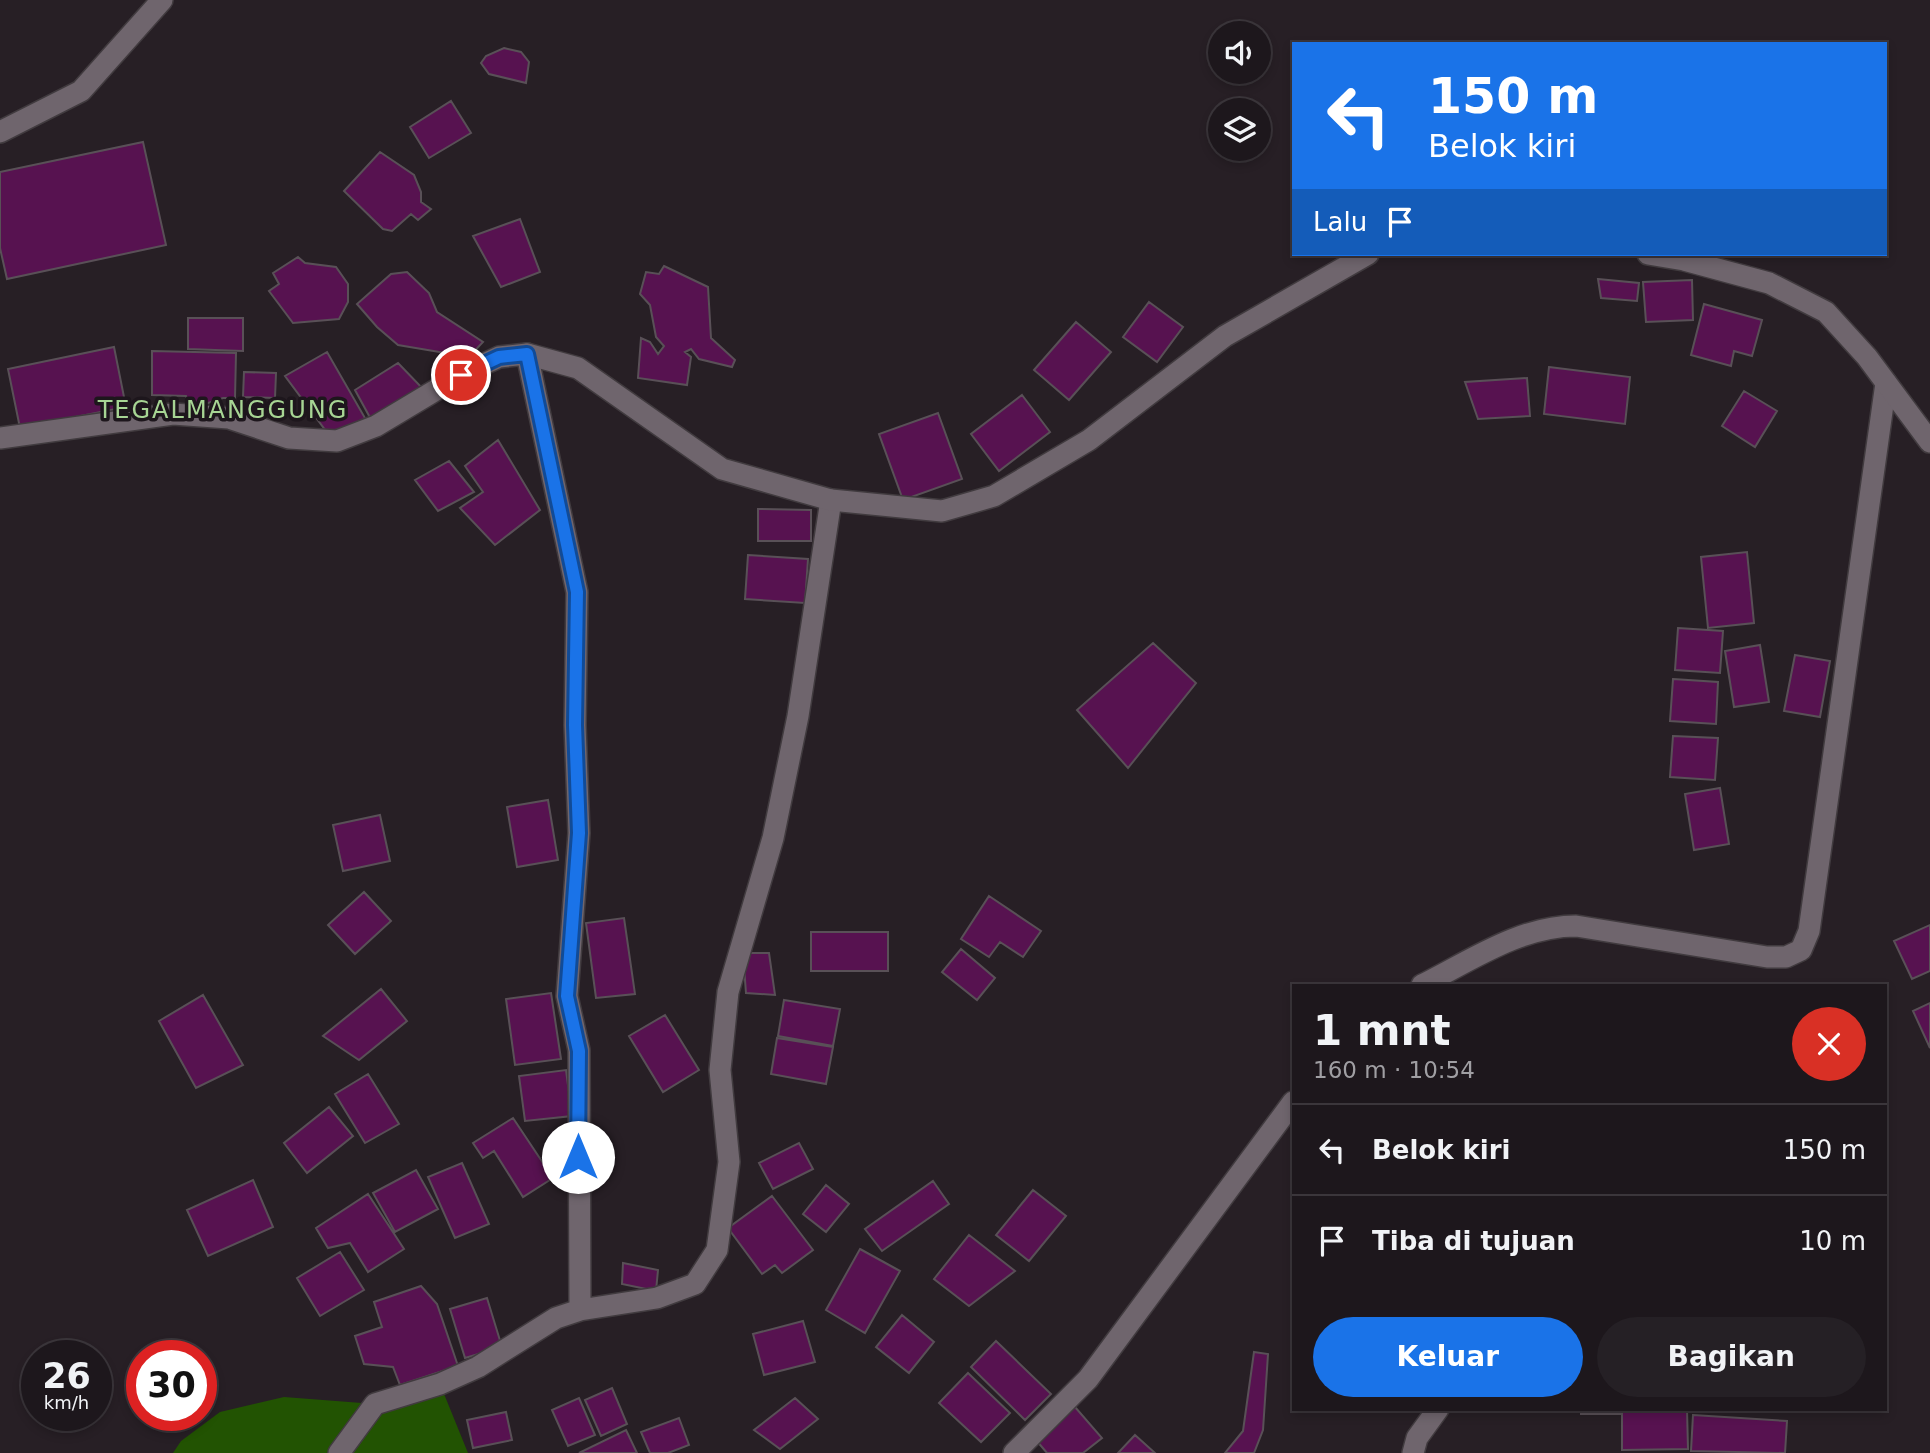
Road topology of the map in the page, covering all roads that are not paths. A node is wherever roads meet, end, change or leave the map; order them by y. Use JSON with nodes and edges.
{"nodes":[{"id":1,"x":162,"y":0,"type":"edge"},
{"id":2,"x":0,"y":132,"type":"edge"},
{"id":3,"x":1364,"y":256,"type":"edge"},
{"id":4,"x":1660,"y":256,"type":"edge"},
{"id":5,"x":527,"y":354,"type":"junction"},
{"id":6,"x":1886,"y":383,"type":"junction"},
{"id":7,"x":0,"y":438,"type":"edge"},
{"id":8,"x":1930,"y":442,"type":"edge"},
{"id":9,"x":831,"y":500,"type":"junction"},
{"id":10,"x":1424,"y":984,"type":"edge"},
{"id":11,"x":1292,"y":1103,"type":"edge"},
{"id":12,"x":580,"y":1310,"type":"junction"},
{"id":13,"x":1437,"y":1411,"type":"edge"},
{"id":14,"x":339,"y":1453,"type":"edge"},
{"id":15,"x":1014,"y":1453,"type":"edge"},
{"id":16,"x":1412,"y":1453,"type":"edge"}],
"edges":[{"from":1,"to":2,"type":"street"},
{"from":3,"to":9,"type":"street"},
{"from":4,"to":6,"type":"street"},
{"from":5,"to":7,"type":"street"},
{"from":5,"to":9,"type":"street"},
{"from":5,"to":12,"type":"street"},
{"from":6,"to":8,"type":"street"},
{"from":6,"to":10,"type":"street"},
{"from":9,"to":12,"type":"street"},
{"from":11,"to":15,"type":"street"},
{"from":12,"to":14,"type":"street"},
{"from":13,"to":16,"type":"street"}]}
